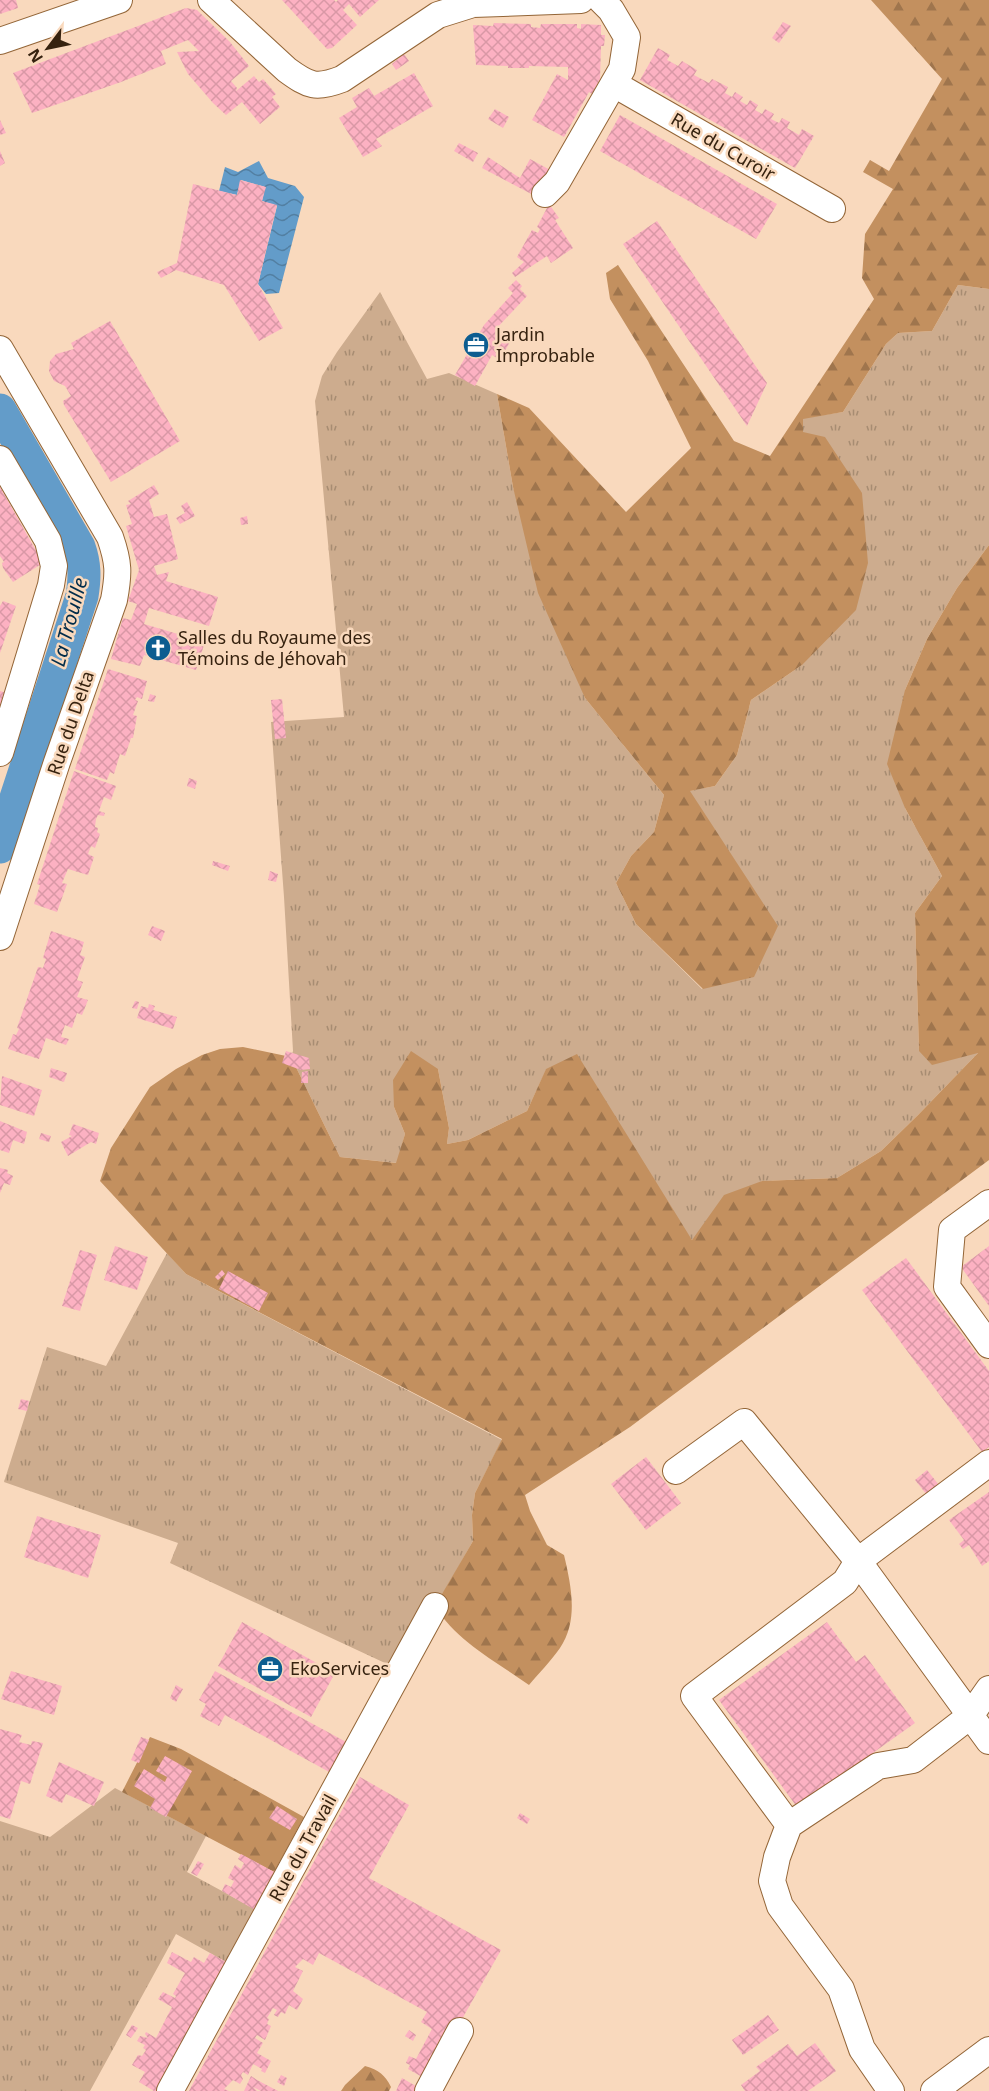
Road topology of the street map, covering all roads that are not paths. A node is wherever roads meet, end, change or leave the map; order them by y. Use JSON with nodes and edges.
{"nodes":[{"id":1,"x":119,"y":0,"type":"edge"},
{"id":2,"x":211,"y":0,"type":"edge"},
{"id":3,"x":581,"y":0,"type":"edge"},
{"id":4,"x":601,"y":0,"type":"edge"},
{"id":5,"x":0,"y":41,"type":"edge"},
{"id":6,"x":614,"y":84,"type":"junction"},
{"id":7,"x":545,"y":194,"type":"dead end"},
{"id":8,"x":832,"y":209,"type":"dead end"},
{"id":9,"x":0,"y":349,"type":"edge"},
{"id":10,"x":0,"y":459,"type":"edge"},
{"id":11,"x":5,"y":726,"type":"edge"},
{"id":12,"x":0,"y":753,"type":"edge"},
{"id":13,"x":0,"y":937,"type":"edge"},
{"id":14,"x":989,"y":1203,"type":"edge"},
{"id":15,"x":989,"y":1345,"type":"edge"},
{"id":16,"x":989,"y":1464,"type":"edge"},
{"id":17,"x":676,"y":1471,"type":"dead end"},
{"id":18,"x":858,"y":1561,"type":"junction"},
{"id":19,"x":435,"y":1606,"type":"dead end"},
{"id":20,"x":989,"y":1689,"type":"edge"},
{"id":21,"x":970,"y":1716,"type":"junction"},
{"id":22,"x":989,"y":1741,"type":"edge"},
{"id":23,"x":789,"y":1825,"type":"junction"},
{"id":24,"x":460,"y":2031,"type":"dead end"},
{"id":25,"x":989,"y":2050,"type":"edge"},
{"id":26,"x":170,"y":2091,"type":"edge"},
{"id":27,"x":428,"y":2091,"type":"edge"},
{"id":28,"x":891,"y":2091,"type":"edge"},
{"id":29,"x":934,"y":2091,"type":"edge"}],
"edges":[{"from":1,"to":5,"type":"street"},
{"from":2,"to":3,"type":"street"},
{"from":4,"to":6,"type":"street"},
{"from":6,"to":7,"type":"street"},
{"from":6,"to":8,"type":"street","name":"Rue du Curoir"},
{"from":9,"to":13,"type":"street","name":"Rue du Delta"},
{"from":10,"to":11,"type":"street"},
{"from":11,"to":12,"type":"street"},
{"from":14,"to":15,"type":"street"},
{"from":16,"to":18,"type":"street"},
{"from":17,"to":18,"type":"street"},
{"from":18,"to":21,"type":"street"},
{"from":18,"to":23,"type":"street"},
{"from":19,"to":26,"type":"street","name":"Rue du Travail"},
{"from":20,"to":21,"type":"street"},
{"from":21,"to":22,"type":"street"},
{"from":21,"to":23,"type":"street"},
{"from":23,"to":28,"type":"street"},
{"from":24,"to":27,"type":"street"},
{"from":25,"to":29,"type":"street"}]}
